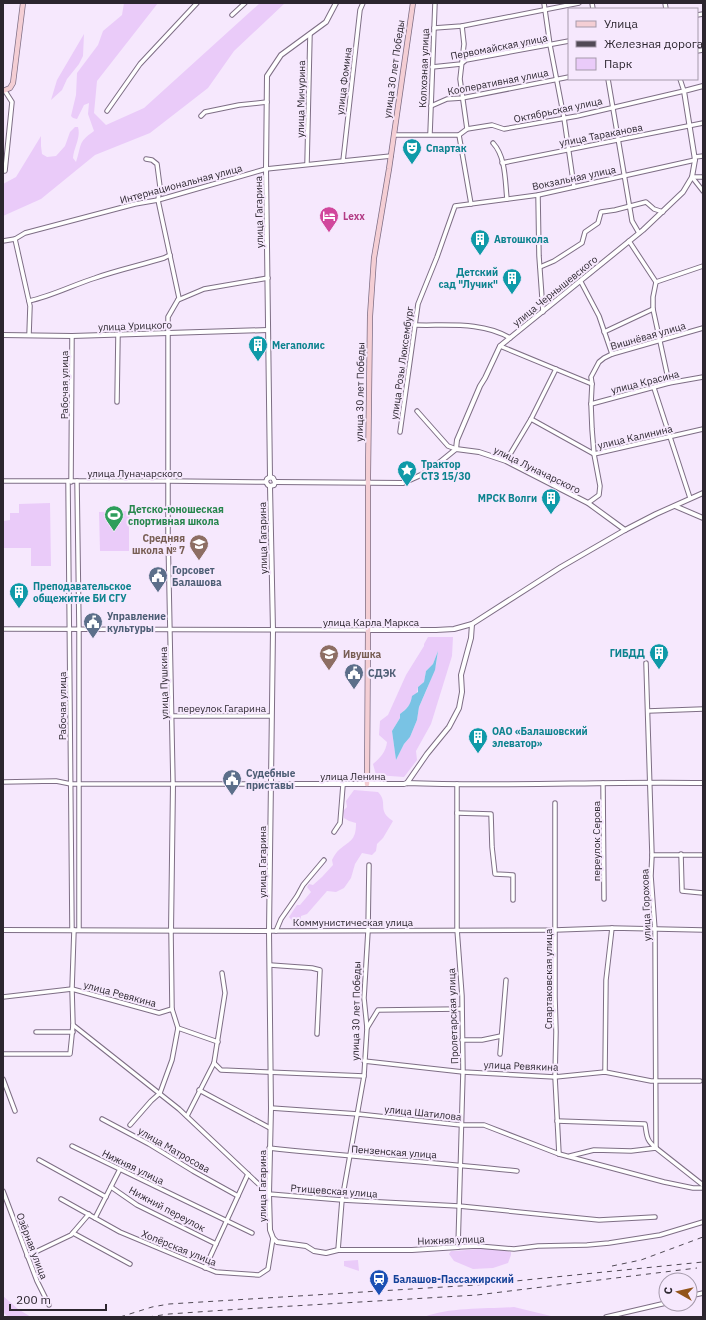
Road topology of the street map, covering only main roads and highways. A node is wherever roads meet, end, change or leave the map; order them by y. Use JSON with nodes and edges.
{"nodes":[{"id":1,"x":23,"y":3,"type":"edge"},
{"id":2,"x":413,"y":3,"type":"edge"},
{"id":3,"x":4,"y":91,"type":"edge"},
{"id":4,"x":367,"y":784,"type":"road end"}],
"edges":[{"from":1,"to":3,"type":"main road"},
{"from":2,"to":4,"type":"main road","name":"улица 30 лет Победы"}]}
